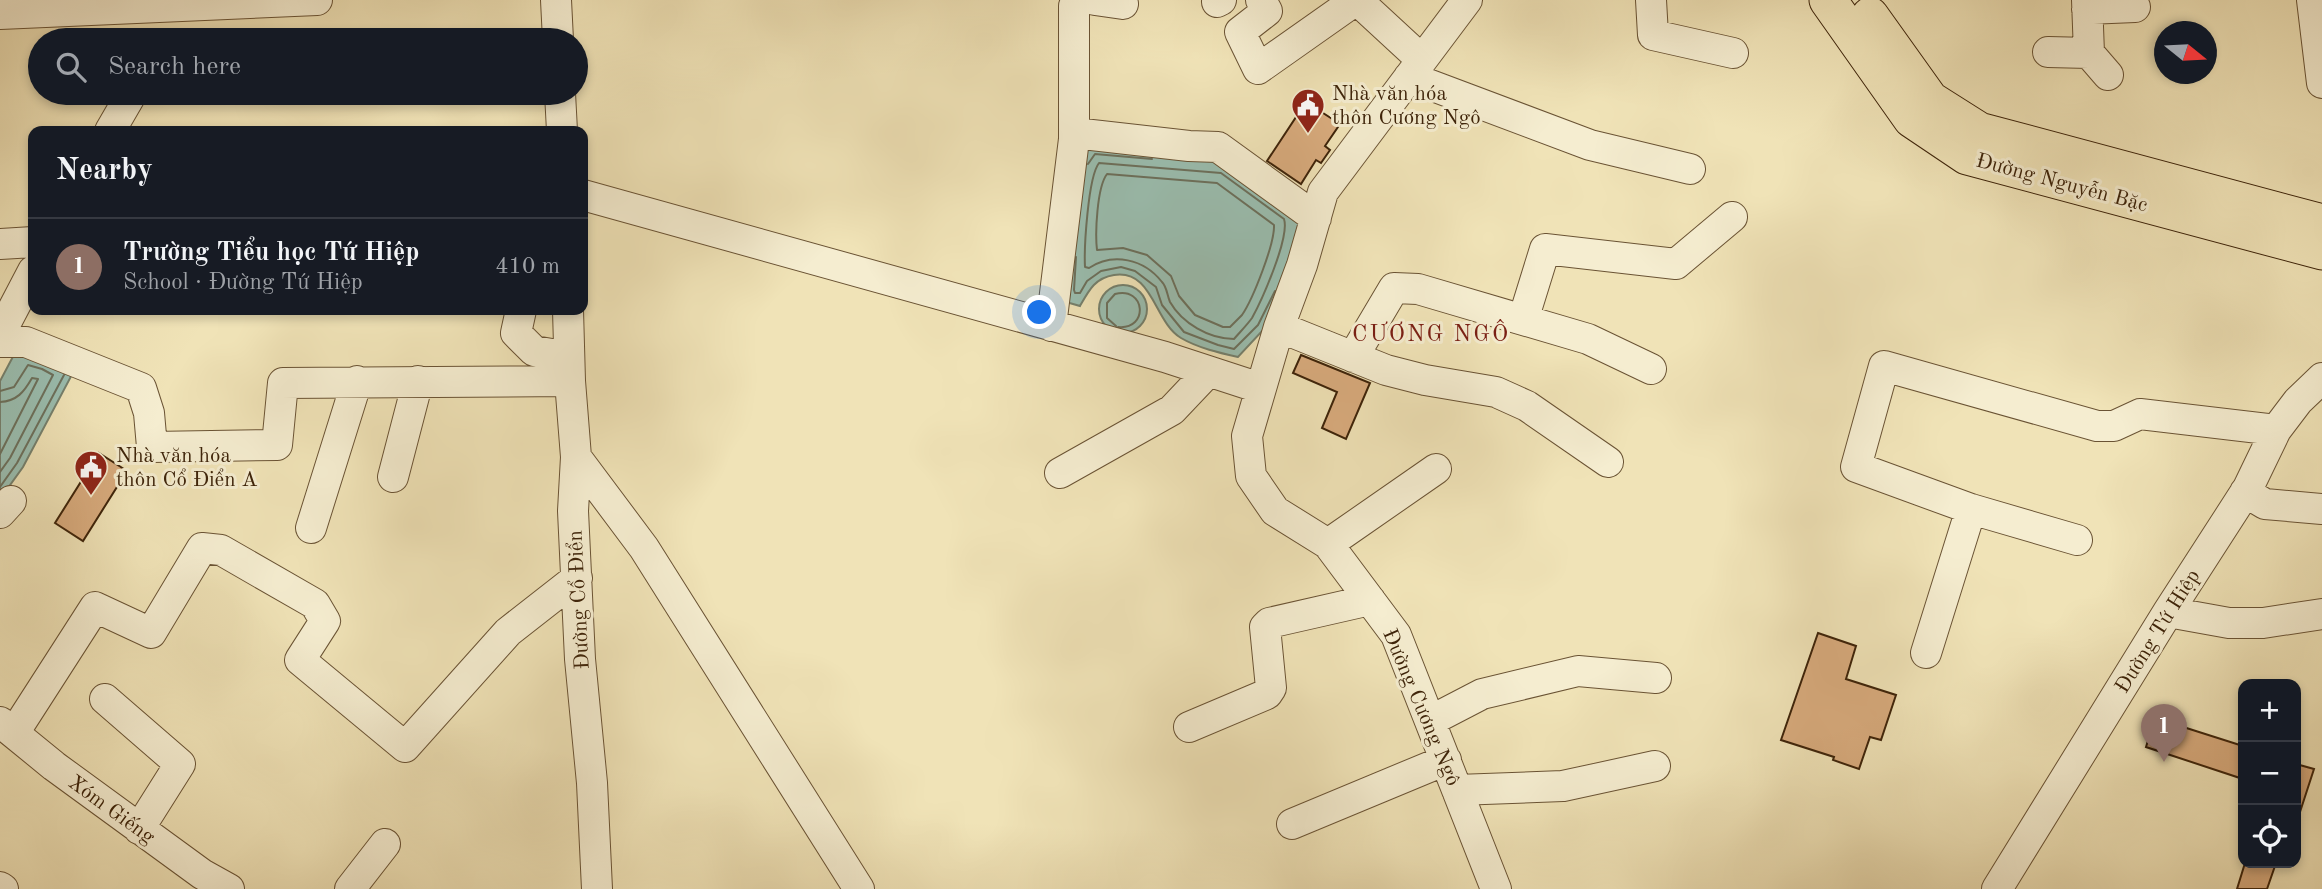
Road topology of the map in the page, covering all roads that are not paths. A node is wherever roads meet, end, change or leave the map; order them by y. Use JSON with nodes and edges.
{"nodes":[{"id":1,"x":317,"y":0,"type":"edge"},
{"id":2,"x":556,"y":0,"type":"edge"},
{"id":3,"x":1080,"y":0,"type":"edge"},
{"id":4,"x":1261,"y":0,"type":"edge"},
{"id":5,"x":1357,"y":0,"type":"edge"},
{"id":6,"x":1466,"y":0,"type":"edge"},
{"id":7,"x":1651,"y":0,"type":"edge"},
{"id":8,"x":1828,"y":0,"type":"edge"},
{"id":9,"x":1858,"y":0,"type":"edge"},
{"id":10,"x":2312,"y":0,"type":"edge"},
{"id":11,"x":2087,"y":5,"type":"edge"},
{"id":12,"x":2135,"y":7,"type":"dead end"},
{"id":13,"x":0,"y":14,"type":"edge"},
{"id":14,"x":557,"y":28,"type":"edge"},
{"id":15,"x":2048,"y":52,"type":"dead end"},
{"id":16,"x":1733,"y":53,"type":"dead end"},
{"id":17,"x":2089,"y":53,"type":"junction"},
{"id":18,"x":1416,"y":68,"type":"junction"},
{"id":19,"x":2109,"y":75,"type":"dead end"},
{"id":20,"x":2322,"y":83,"type":"edge"},
{"id":21,"x":125,"y":105,"type":"edge"},
{"id":22,"x":561,"y":105,"type":"edge"},
{"id":23,"x":113,"y":126,"type":"edge"},
{"id":24,"x":562,"y":126,"type":"edge"},
{"id":25,"x":1952,"y":130,"type":"junction"},
{"id":26,"x":1074,"y":133,"type":"junction"},
{"id":27,"x":1690,"y":169,"type":"dead end"},
{"id":28,"x":588,"y":196,"type":"edge"},
{"id":29,"x":1732,"y":217,"type":"dead end"},
{"id":30,"x":1316,"y":218,"type":"junction"},
{"id":31,"x":2322,"y":223,"type":"edge"},
{"id":32,"x":28,"y":242,"type":"edge"},
{"id":33,"x":0,"y":244,"type":"edge"},
{"id":34,"x":2322,"y":251,"type":"edge"},
{"id":35,"x":28,"y":281,"type":"edge"},
{"id":36,"x":520,"y":315,"type":"edge"},
{"id":37,"x":568,"y":315,"type":"edge"},
{"id":38,"x":1523,"y":320,"type":"junction"},
{"id":39,"x":1051,"y":326,"type":"junction"},
{"id":40,"x":1279,"y":327,"type":"junction"},
{"id":41,"x":0,"y":334,"type":"edge"},
{"id":42,"x":0,"y":342,"type":"edge"},
{"id":43,"x":1353,"y":357,"type":"junction"},
{"id":44,"x":570,"y":369,"type":"junction"},
{"id":45,"x":1651,"y":369,"type":"dead end"},
{"id":46,"x":1208,"y":372,"type":"junction"},
{"id":47,"x":2322,"y":378,"type":"edge"},
{"id":48,"x":357,"y":381,"type":"junction"},
{"id":49,"x":418,"y":381,"type":"junction"},
{"id":50,"x":1260,"y":388,"type":"junction"},
{"id":51,"x":2276,"y":430,"type":"junction"},
{"id":52,"x":576,"y":457,"type":"junction"},
{"id":53,"x":1608,"y":462,"type":"dead end"},
{"id":54,"x":1436,"y":469,"type":"dead end"},
{"id":55,"x":1060,"y":473,"type":"dead end"},
{"id":56,"x":393,"y":477,"type":"dead end"},
{"id":57,"x":2245,"y":492,"type":"junction"},
{"id":58,"x":1971,"y":509,"type":"junction"},
{"id":59,"x":2322,"y":509,"type":"edge"},
{"id":60,"x":311,"y":528,"type":"dead end"},
{"id":61,"x":2077,"y":540,"type":"dead end"},
{"id":62,"x":1328,"y":544,"type":"junction"},
{"id":63,"x":577,"y":579,"type":"junction"},
{"id":64,"x":1370,"y":600,"type":"junction"},
{"id":65,"x":2168,"y":612,"type":"junction"},
{"id":66,"x":2322,"y":614,"type":"edge"},
{"id":67,"x":1926,"y":653,"type":"dead end"},
{"id":68,"x":1657,"y":678,"type":"dead end"},
{"id":69,"x":104,"y":699,"type":"dead end"},
{"id":70,"x":1430,"y":721,"type":"junction"},
{"id":71,"x":7,"y":727,"type":"edge"},
{"id":72,"x":1189,"y":727,"type":"dead end"},
{"id":73,"x":1446,"y":760,"type":"junction"},
{"id":74,"x":1655,"y":766,"type":"dead end"},
{"id":75,"x":1457,"y":790,"type":"junction"},
{"id":76,"x":1292,"y":824,"type":"dead end"},
{"id":77,"x":139,"y":829,"type":"junction"},
{"id":78,"x":385,"y":844,"type":"dead end"},
{"id":79,"x":215,"y":886,"type":"edge"},
{"id":80,"x":350,"y":889,"type":"edge"},
{"id":81,"x":597,"y":889,"type":"edge"},
{"id":82,"x":859,"y":889,"type":"edge"},
{"id":83,"x":1496,"y":889,"type":"edge"},
{"id":84,"x":1997,"y":889,"type":"edge"}],
"edges":[{"from":1,"to":13,"type":"street"},
{"from":2,"to":14,"type":"street"},
{"from":3,"to":26,"type":"street"},
{"from":4,"to":5,"type":"street"},
{"from":5,"to":18,"type":"street"},
{"from":6,"to":18,"type":"street","name":"Đường Cương Ngô"},
{"from":7,"to":16,"type":"street"},
{"from":8,"to":25,"type":"main road","name":"Đường Nguyễn Bặc"},
{"from":9,"to":25,"type":"main road","name":"Đường Nguyễn Bặc"},
{"from":10,"to":20,"type":"street"},
{"from":11,"to":12,"type":"street"},
{"from":11,"to":17,"type":"street"},
{"from":15,"to":17,"type":"street"},
{"from":17,"to":19,"type":"street"},
{"from":18,"to":27,"type":"street"},
{"from":18,"to":30,"type":"street","name":"Đường Cương Ngô"},
{"from":21,"to":23,"type":"street"},
{"from":22,"to":24,"type":"street"},
{"from":25,"to":31,"type":"main road","name":"Đường Nguyễn Bặc"},
{"from":25,"to":34,"type":"main road","name":"Đường Nguyễn Bặc"},
{"from":26,"to":30,"type":"street"},
{"from":26,"to":39,"type":"street"},
{"from":28,"to":39,"type":"street"},
{"from":29,"to":38,"type":"street"},
{"from":30,"to":40,"type":"street","name":"Đường Cương Ngô"},
{"from":32,"to":33,"type":"street"},
{"from":35,"to":41,"type":"street"},
{"from":36,"to":44,"type":"street"},
{"from":37,"to":44,"type":"street","name":"Đường Cổ Điển"},
{"from":38,"to":43,"type":"street"},
{"from":38,"to":45,"type":"street"},
{"from":39,"to":46,"type":"street"},
{"from":40,"to":43,"type":"street"},
{"from":40,"to":50,"type":"street","name":"Đường Cương Ngô"},
{"from":42,"to":48,"type":"street"},
{"from":43,"to":53,"type":"street"},
{"from":44,"to":49,"type":"street"},
{"from":44,"to":52,"type":"street","name":"Đường Cổ Điển"},
{"from":46,"to":50,"type":"street"},
{"from":46,"to":55,"type":"street"},
{"from":47,"to":51,"type":"street","name":"Đường Tứ Hiệp"},
{"from":48,"to":49,"type":"street"},
{"from":48,"to":60,"type":"street"},
{"from":49,"to":56,"type":"street"},
{"from":50,"to":62,"type":"street","name":"Đường Cương Ngô"},
{"from":51,"to":57,"type":"street","name":"Đường Tứ Hiệp"},
{"from":51,"to":58,"type":"street"},
{"from":52,"to":63,"type":"street","name":"Đường Cổ Điển"},
{"from":52,"to":82,"type":"street"},
{"from":54,"to":62,"type":"street"},
{"from":57,"to":59,"type":"street"},
{"from":57,"to":65,"type":"street","name":"Đường Tứ Hiệp"},
{"from":58,"to":61,"type":"street"},
{"from":58,"to":67,"type":"street"},
{"from":62,"to":64,"type":"street","name":"Đường Cương Ngô"},
{"from":63,"to":71,"type":"street"},
{"from":63,"to":81,"type":"street","name":"Đường Cổ Điển"},
{"from":64,"to":70,"type":"street","name":"Đường Cương Ngô"},
{"from":64,"to":72,"type":"street"},
{"from":65,"to":66,"type":"street"},
{"from":65,"to":84,"type":"street","name":"Đường Tứ Hiệp"},
{"from":68,"to":70,"type":"street"},
{"from":69,"to":77,"type":"street"},
{"from":70,"to":73,"type":"street","name":"Đường Cương Ngô"},
{"from":71,"to":77,"type":"street","name":"Xóm Giếng"},
{"from":73,"to":75,"type":"street","name":"Đường Cương Ngô"},
{"from":73,"to":76,"type":"street"},
{"from":74,"to":75,"type":"street"},
{"from":75,"to":83,"type":"street","name":"Đường Cương Ngô"},
{"from":77,"to":79,"type":"street","name":"Xóm Giếng"},
{"from":78,"to":80,"type":"street"}]}
